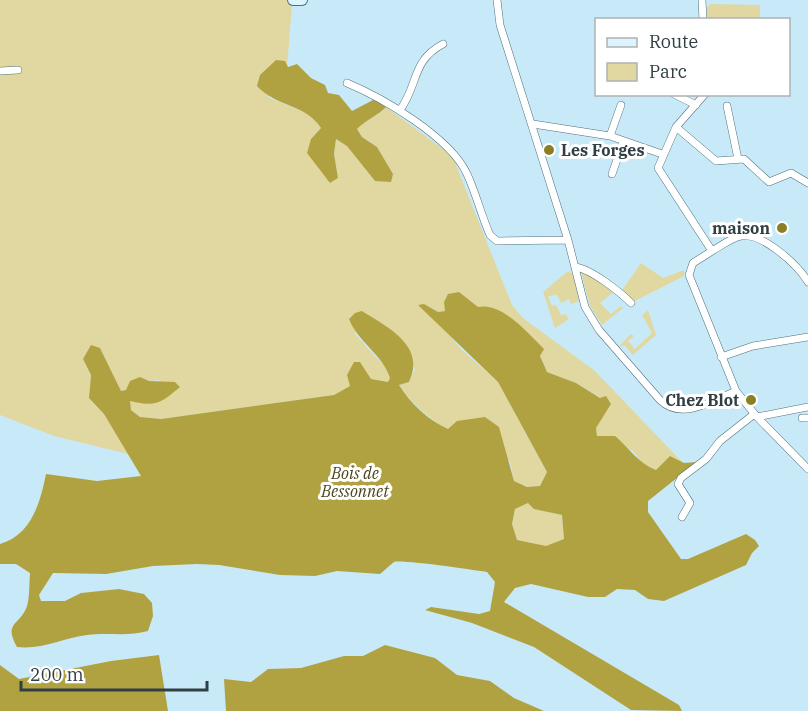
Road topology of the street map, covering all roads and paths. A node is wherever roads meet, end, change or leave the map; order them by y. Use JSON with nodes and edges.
{"nodes":[{"id":1,"x":293,"y":0,"type":"edge"},
{"id":2,"x":302,"y":0,"type":"edge"},
{"id":3,"x":497,"y":0,"type":"edge"},
{"id":4,"x":702,"y":0,"type":"edge"},
{"id":5,"x":703,"y":18,"type":"edge"},
{"id":6,"x":443,"y":44,"type":"dead end"},
{"id":7,"x":18,"y":70,"type":"dead end"},
{"id":8,"x":0,"y":71,"type":"edge"},
{"id":9,"x":346,"y":82,"type":"dead end"},
{"id":10,"x":678,"y":96,"type":"edge"},
{"id":11,"x":703,"y":96,"type":"edge"},
{"id":12,"x":621,"y":105,"type":"dead end"},
{"id":13,"x":696,"y":105,"type":"junction"},
{"id":14,"x":727,"y":106,"type":"dead end"},
{"id":15,"x":400,"y":110,"type":"junction"},
{"id":16,"x":533,"y":124,"type":"junction"},
{"id":17,"x":676,"y":127,"type":"junction"},
{"id":18,"x":610,"y":136,"type":"junction"},
{"id":19,"x":623,"y":142,"type":"junction"},
{"id":20,"x":662,"y":154,"type":"junction"},
{"id":21,"x":738,"y":159,"type":"junction"},
{"id":22,"x":612,"y":174,"type":"dead end"},
{"id":23,"x":808,"y":183,"type":"edge"},
{"id":24,"x":568,"y":240,"type":"junction"},
{"id":25,"x":712,"y":251,"type":"junction"},
{"id":26,"x":575,"y":267,"type":"junction"},
{"id":27,"x":808,"y":282,"type":"edge"},
{"id":28,"x":631,"y":303,"type":"dead end"},
{"id":29,"x":808,"y":337,"type":"edge"},
{"id":30,"x":721,"y":357,"type":"junction"},
{"id":31,"x":736,"y":391,"type":"junction"},
{"id":32,"x":808,"y":407,"type":"edge"},
{"id":33,"x":755,"y":416,"type":"junction"},
{"id":34,"x":808,"y":469,"type":"edge"},
{"id":35,"x":682,"y":517,"type":"dead end"}],
"edges":[{"from":1,"to":2,"type":"street"},
{"from":3,"to":16,"type":"street"},
{"from":4,"to":5,"type":"street"},
{"from":6,"to":15,"type":"street"},
{"from":7,"to":8,"type":"street"},
{"from":9,"to":15,"type":"street"},
{"from":10,"to":13,"type":"street"},
{"from":11,"to":13,"type":"street"},
{"from":12,"to":18,"type":"street"},
{"from":13,"to":17,"type":"street"},
{"from":14,"to":21,"type":"street"},
{"from":15,"to":24,"type":"street"},
{"from":16,"to":18,"type":"street"},
{"from":16,"to":24,"type":"street"},
{"from":17,"to":20,"type":"street"},
{"from":17,"to":21,"type":"street"},
{"from":18,"to":19,"type":"street"},
{"from":19,"to":20,"type":"street"},
{"from":19,"to":22,"type":"street"},
{"from":20,"to":25,"type":"street"},
{"from":21,"to":23,"type":"street"},
{"from":24,"to":26,"type":"street"},
{"from":25,"to":27,"type":"street"},
{"from":25,"to":30,"type":"street"},
{"from":26,"to":28,"type":"street"},
{"from":26,"to":31,"type":"street"},
{"from":29,"to":30,"type":"street"},
{"from":30,"to":31,"type":"street"},
{"from":31,"to":33,"type":"street"},
{"from":32,"to":33,"type":"street"},
{"from":33,"to":34,"type":"street"},
{"from":33,"to":35,"type":"street"}]}
